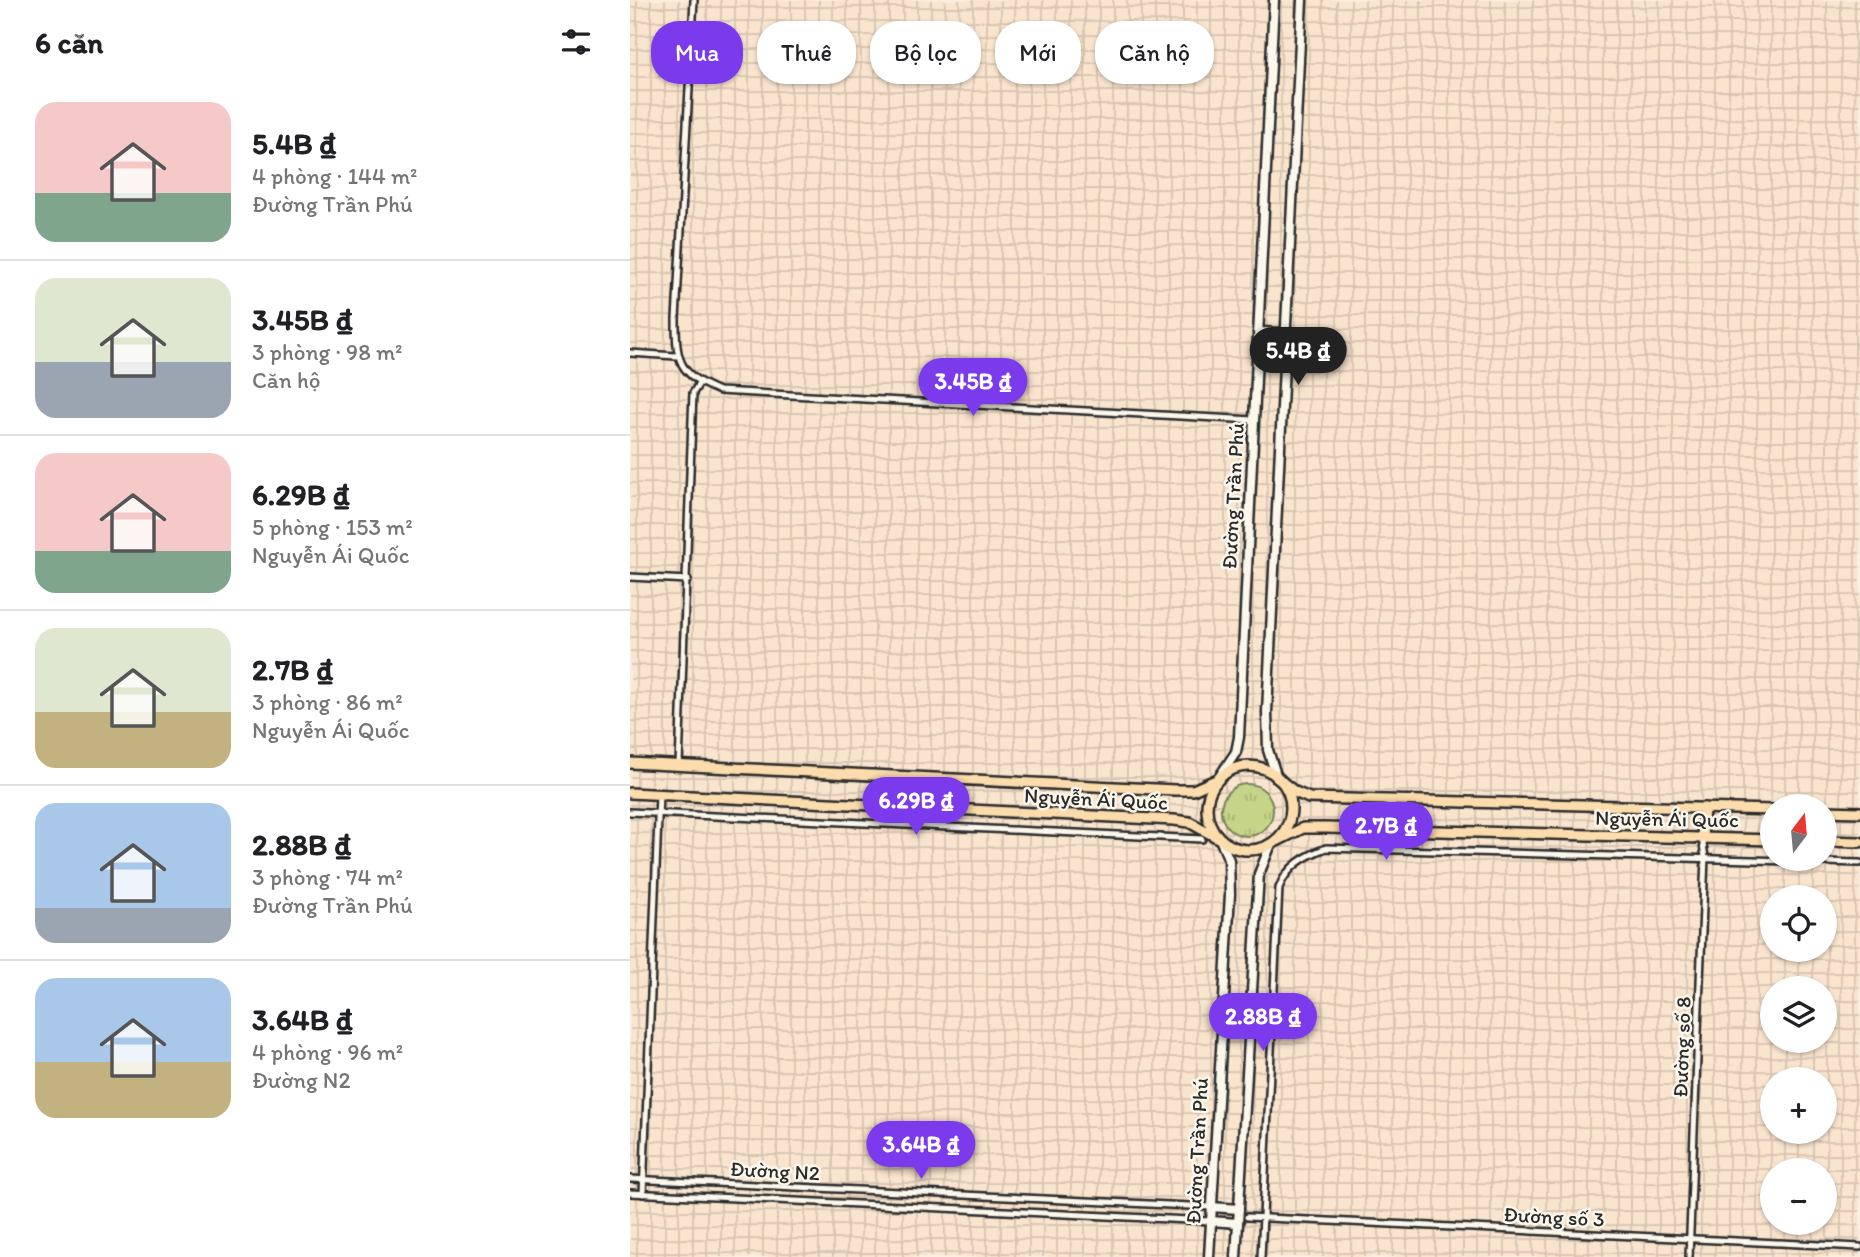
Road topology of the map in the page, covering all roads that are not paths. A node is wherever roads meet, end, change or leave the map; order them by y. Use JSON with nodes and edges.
{"nodes":[{"id":1,"x":694,"y":0,"type":"edge"},
{"id":2,"x":1274,"y":0,"type":"edge"},
{"id":3,"x":1302,"y":0,"type":"edge"},
{"id":4,"x":1258,"y":332,"type":"junction"},
{"id":5,"x":1285,"y":333,"type":"junction"},
{"id":6,"x":630,"y":353,"type":"edge"},
{"id":7,"x":676,"y":356,"type":"junction"},
{"id":8,"x":700,"y":383,"type":"junction"},
{"id":9,"x":1254,"y":420,"type":"junction"},
{"id":10,"x":630,"y":577,"type":"edge"},
{"id":11,"x":688,"y":580,"type":"junction"},
{"id":12,"x":630,"y":763,"type":"edge"},
{"id":13,"x":679,"y":766,"type":"junction"},
{"id":14,"x":1278,"y":778,"type":"junction"},
{"id":15,"x":1218,"y":779,"type":"junction"},
{"id":16,"x":630,"y":793,"type":"edge"},
{"id":17,"x":659,"y":794,"type":"junction"},
{"id":18,"x":1704,"y":808,"type":"junction"},
{"id":19,"x":1760,"y":810,"type":"edge"},
{"id":20,"x":1838,"y":811,"type":"edge"},
{"id":21,"x":630,"y":812,"type":"edge"},
{"id":22,"x":659,"y":812,"type":"junction"},
{"id":23,"x":1860,"y":812,"type":"edge"},
{"id":24,"x":1702,"y":838,"type":"junction"},
{"id":25,"x":1202,"y":839,"type":"dead end"},
{"id":26,"x":1220,"y":839,"type":"junction"},
{"id":27,"x":1760,"y":840,"type":"edge"},
{"id":28,"x":1838,"y":841,"type":"edge"},
{"id":29,"x":1860,"y":842,"type":"edge"},
{"id":30,"x":1271,"y":844,"type":"junction"},
{"id":31,"x":1704,"y":857,"type":"junction"},
{"id":32,"x":1860,"y":863,"type":"edge"},
{"id":33,"x":630,"y":1179,"type":"edge"},
{"id":34,"x":643,"y":1180,"type":"junction"},
{"id":35,"x":630,"y":1193,"type":"edge"},
{"id":36,"x":642,"y":1194,"type":"junction"},
{"id":37,"x":1211,"y":1207,"type":"junction"},
{"id":38,"x":1239,"y":1209,"type":"junction"},
{"id":39,"x":1247,"y":1217,"type":"junction"},
{"id":40,"x":1264,"y":1218,"type":"junction"},
{"id":41,"x":1210,"y":1222,"type":"junction"},
{"id":42,"x":1238,"y":1223,"type":"junction"},
{"id":43,"x":1690,"y":1239,"type":"junction"},
{"id":44,"x":1860,"y":1247,"type":"edge"},
{"id":45,"x":1209,"y":1257,"type":"edge"},
{"id":46,"x":1236,"y":1257,"type":"edge"},
{"id":47,"x":1261,"y":1257,"type":"edge"},
{"id":48,"x":1689,"y":1257,"type":"edge"}],
"edges":[{"from":1,"to":7,"type":"street"},
{"from":2,"to":4,"type":"main road","name":"Đường Trần Phú"},
{"from":3,"to":5,"type":"main road"},
{"from":4,"to":5,"type":"main road"},
{"from":4,"to":9,"type":"main road","name":"Đường Trần Phú"},
{"from":5,"to":14,"type":"main road"},
{"from":6,"to":7,"type":"street"},
{"from":7,"to":8,"type":"street"},
{"from":8,"to":9,"type":"street"},
{"from":8,"to":11,"type":"street"},
{"from":9,"to":15,"type":"main road","name":"Đường Trần Phú"},
{"from":10,"to":11,"type":"street"},
{"from":11,"to":13,"type":"street"},
{"from":12,"to":13,"type":"main road","name":"Nguyễn Ái Quốc"},
{"from":13,"to":15,"type":"main road","name":"Nguyễn Ái Quốc"},
{"from":14,"to":15,"type":"main road"},
{"from":14,"to":18,"type":"main road","name":"Nguyễn Ái Quốc"},
{"from":14,"to":30,"type":"main road"},
{"from":15,"to":26,"type":"main road"},
{"from":16,"to":17,"type":"main road","name":"Nguyễn Ái Quốc"},
{"from":17,"to":22,"type":"street"},
{"from":17,"to":26,"type":"main road","name":"Nguyễn Ái Quốc"},
{"from":18,"to":19,"type":"main road","name":"Nguyễn Ái Quốc"},
{"from":18,"to":24,"type":"main road"},
{"from":20,"to":23,"type":"main road"},
{"from":21,"to":22,"type":"street"},
{"from":22,"to":25,"type":"street"},
{"from":22,"to":34,"type":"street"},
{"from":24,"to":27,"type":"main road","name":"Nguyễn Ái Quốc"},
{"from":24,"to":30,"type":"main road","name":"Nguyễn Ái Quốc"},
{"from":24,"to":31,"type":"street","name":"Đường số 8"},
{"from":26,"to":30,"type":"main road"},
{"from":26,"to":37,"type":"main road","name":"Đường Trần Phú"},
{"from":28,"to":29,"type":"main road"},
{"from":30,"to":38,"type":"main road"},
{"from":31,"to":32,"type":"street"},
{"from":31,"to":40,"type":"street"},
{"from":31,"to":43,"type":"street","name":"Đường số 8"},
{"from":33,"to":34,"type":"street","name":"Đường N2"},
{"from":34,"to":36,"type":"street"},
{"from":34,"to":37,"type":"street","name":"Đường N2"},
{"from":35,"to":36,"type":"street","name":"Đường N2"},
{"from":36,"to":41,"type":"street","name":"Đường N2"},
{"from":37,"to":38,"type":"main road"},
{"from":37,"to":41,"type":"main road","name":"Đường Trần Phú"},
{"from":38,"to":39,"type":"street"},
{"from":38,"to":42,"type":"main road"},
{"from":39,"to":40,"type":"street","name":"Đường số 3"},
{"from":39,"to":42,"type":"street"},
{"from":40,"to":43,"type":"street","name":"Đường số 3"},
{"from":40,"to":47,"type":"street"},
{"from":41,"to":42,"type":"main road"},
{"from":41,"to":45,"type":"main road","name":"Đường Trần Phú"},
{"from":42,"to":46,"type":"main road"},
{"from":43,"to":44,"type":"street","name":"Đường số 3"},
{"from":43,"to":48,"type":"street","name":"Đường số 8"}]}
